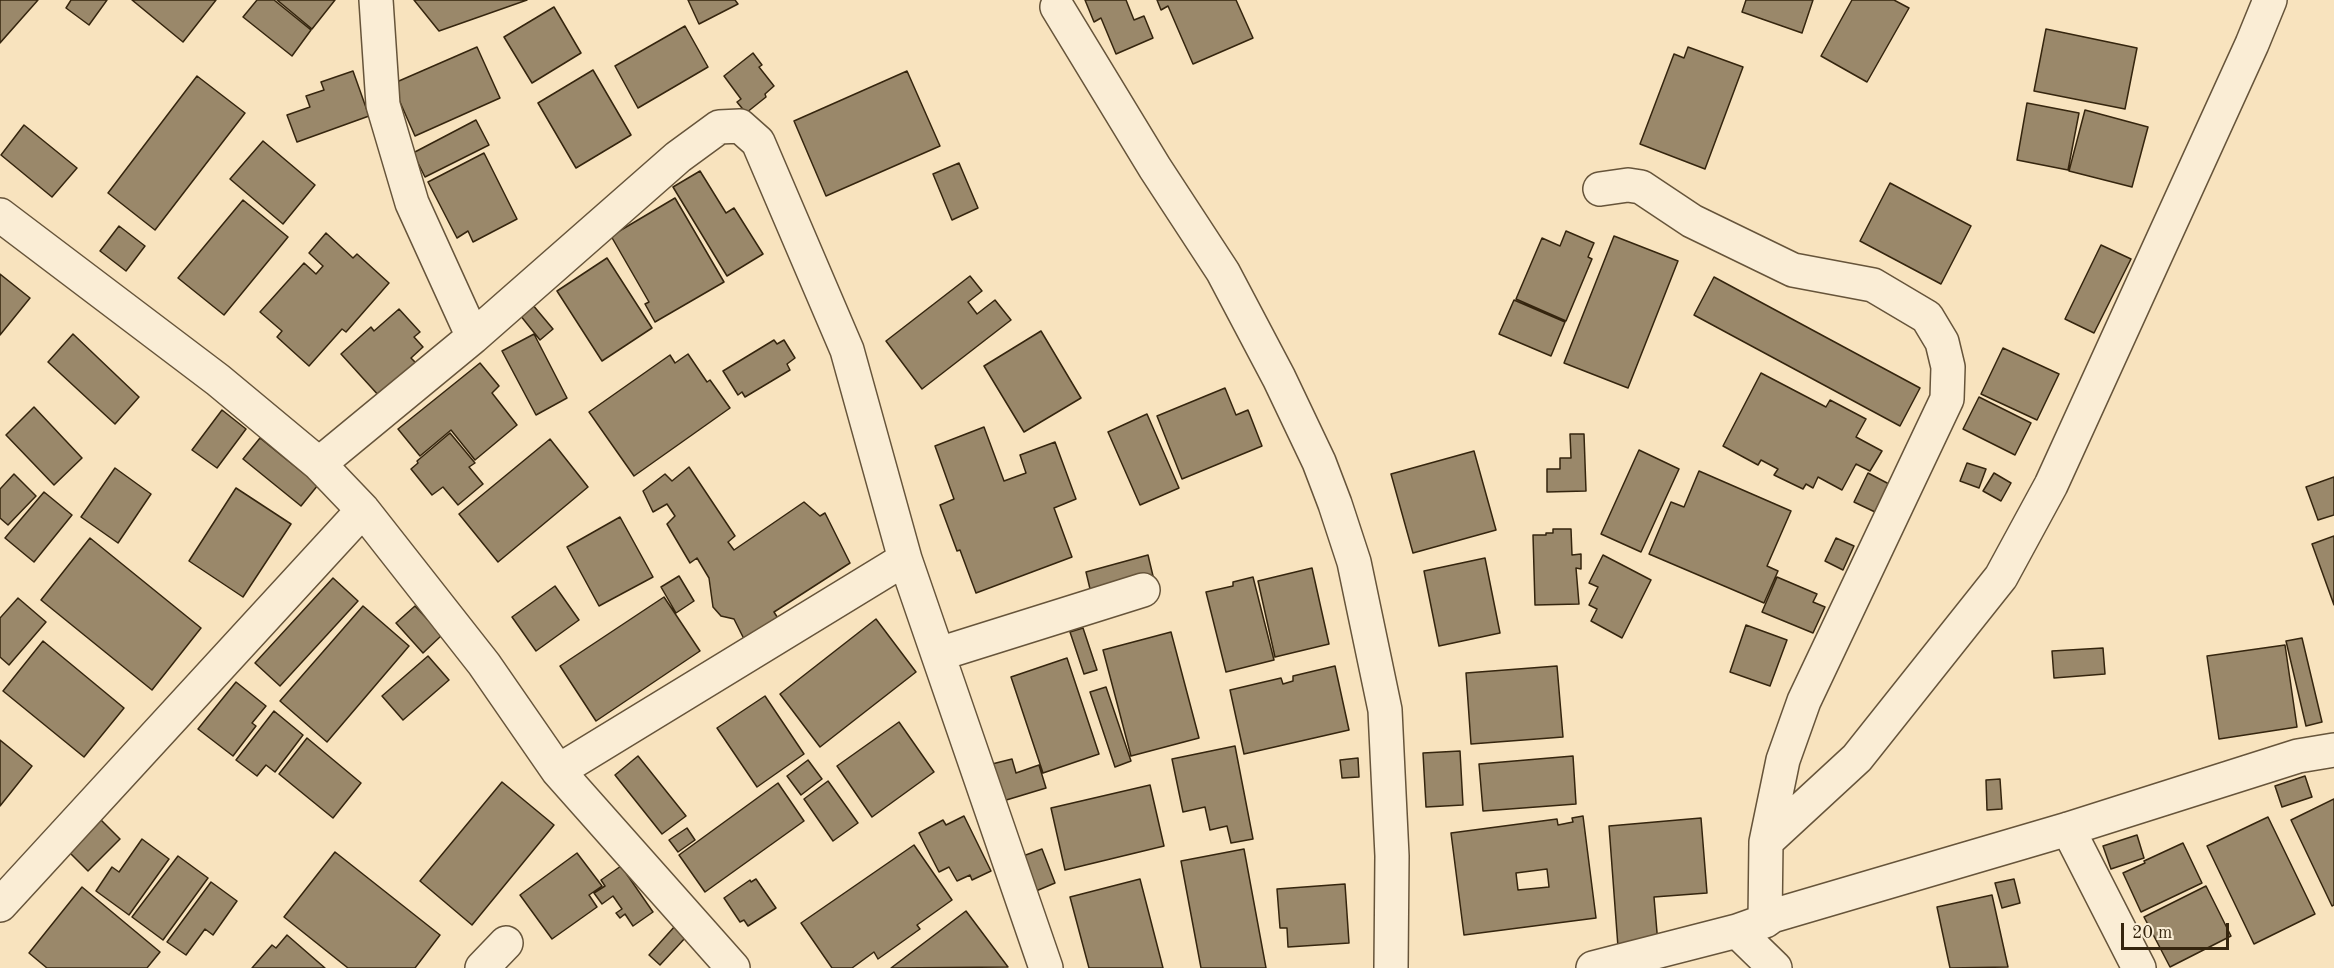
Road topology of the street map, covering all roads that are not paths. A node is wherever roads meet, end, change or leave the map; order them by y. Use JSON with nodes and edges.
{"nodes":[{"id":1,"x":376,"y":0,"type":"edge"},
{"id":2,"x":2270,"y":0,"type":"edge"},
{"id":3,"x":1057,"y":7,"type":"dead end"},
{"id":4,"x":1600,"y":189,"type":"dead end"},
{"id":5,"x":0,"y":215,"type":"edge"},
{"id":6,"x":472,"y":337,"type":"junction"},
{"id":7,"x":319,"y":464,"type":"junction"},
{"id":8,"x":363,"y":510,"type":"junction"},
{"id":9,"x":905,"y":559,"type":"junction"},
{"id":10,"x":1143,"y":590,"type":"dead end"},
{"id":11,"x":939,"y":654,"type":"junction"},
{"id":12,"x":2334,"y":750,"type":"edge"},
{"id":13,"x":558,"y":771,"type":"junction"},
{"id":14,"x":2068,"y":829,"type":"junction"},
{"id":15,"x":1766,"y":842,"type":"junction"},
{"id":16,"x":0,"y":905,"type":"edge"},
{"id":17,"x":1751,"y":926,"type":"junction"},
{"id":18,"x":506,"y":943,"type":"dead end"},
{"id":19,"x":482,"y":968,"type":"edge"},
{"id":20,"x":733,"y":968,"type":"edge"},
{"id":21,"x":1046,"y":968,"type":"edge"},
{"id":22,"x":1391,"y":968,"type":"edge"},
{"id":23,"x":1593,"y":968,"type":"edge"},
{"id":24,"x":1775,"y":968,"type":"edge"},
{"id":25,"x":2139,"y":968,"type":"edge"}],
"edges":[{"from":1,"to":6,"type":"street"},
{"from":2,"to":15,"type":"street"},
{"from":3,"to":22,"type":"street"},
{"from":4,"to":15,"type":"street"},
{"from":5,"to":7,"type":"street"},
{"from":6,"to":7,"type":"street"},
{"from":6,"to":9,"type":"street"},
{"from":7,"to":8,"type":"street"},
{"from":8,"to":13,"type":"street"},
{"from":8,"to":16,"type":"street"},
{"from":9,"to":11,"type":"street"},
{"from":9,"to":13,"type":"street"},
{"from":10,"to":11,"type":"street"},
{"from":11,"to":21,"type":"street"},
{"from":12,"to":14,"type":"street"},
{"from":13,"to":20,"type":"street"},
{"from":14,"to":17,"type":"street"},
{"from":14,"to":25,"type":"street"},
{"from":15,"to":17,"type":"street"},
{"from":17,"to":23,"type":"street"},
{"from":17,"to":24,"type":"street"},
{"from":18,"to":19,"type":"street"}]}
